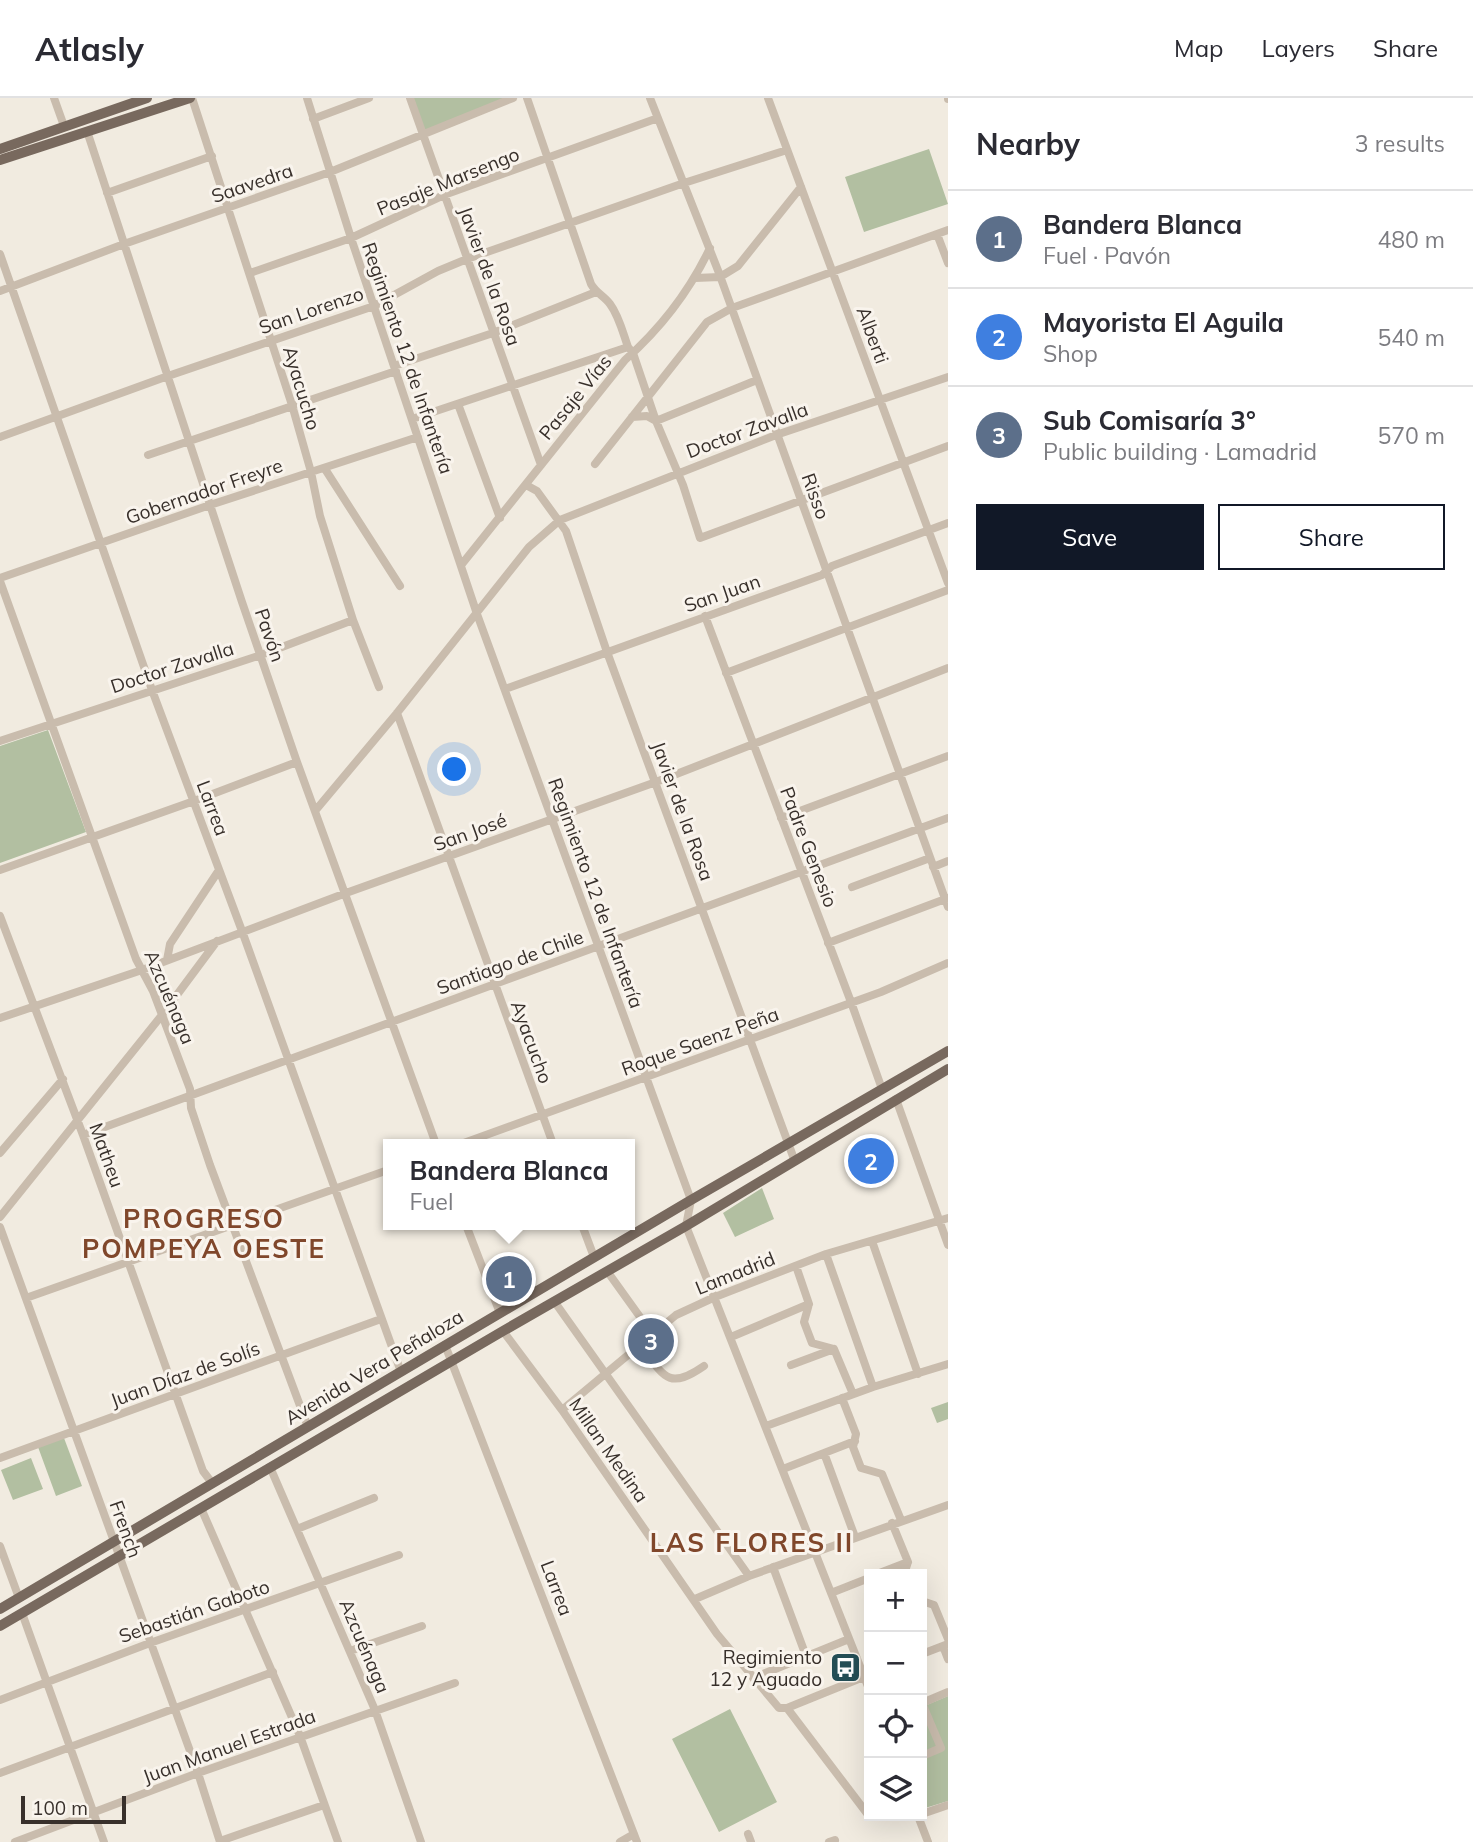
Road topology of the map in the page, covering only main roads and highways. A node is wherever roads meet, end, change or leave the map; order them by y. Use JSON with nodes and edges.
{"nodes":[{"id":1,"x":148,"y":98,"type":"edge"},
{"id":2,"x":191,"y":98,"type":"edge"},
{"id":3,"x":118,"y":103,"type":"edge"},
{"id":4,"x":0,"y":149,"type":"edge"},
{"id":5,"x":0,"y":160,"type":"edge"},
{"id":6,"x":948,"y":1051,"type":"edge"},
{"id":7,"x":948,"y":1069,"type":"edge"},
{"id":8,"x":0,"y":1609,"type":"edge"},
{"id":9,"x":0,"y":1626,"type":"edge"}],
"edges":[{"from":1,"to":3,"type":"main road"},
{"from":2,"to":5,"type":"main road"},
{"from":3,"to":4,"type":"main road"},
{"from":6,"to":8,"type":"main road","name":"Avenida Vera Peñaloza"},
{"from":7,"to":9,"type":"main road","name":"Avenida Vera Peñaloza"}]}
